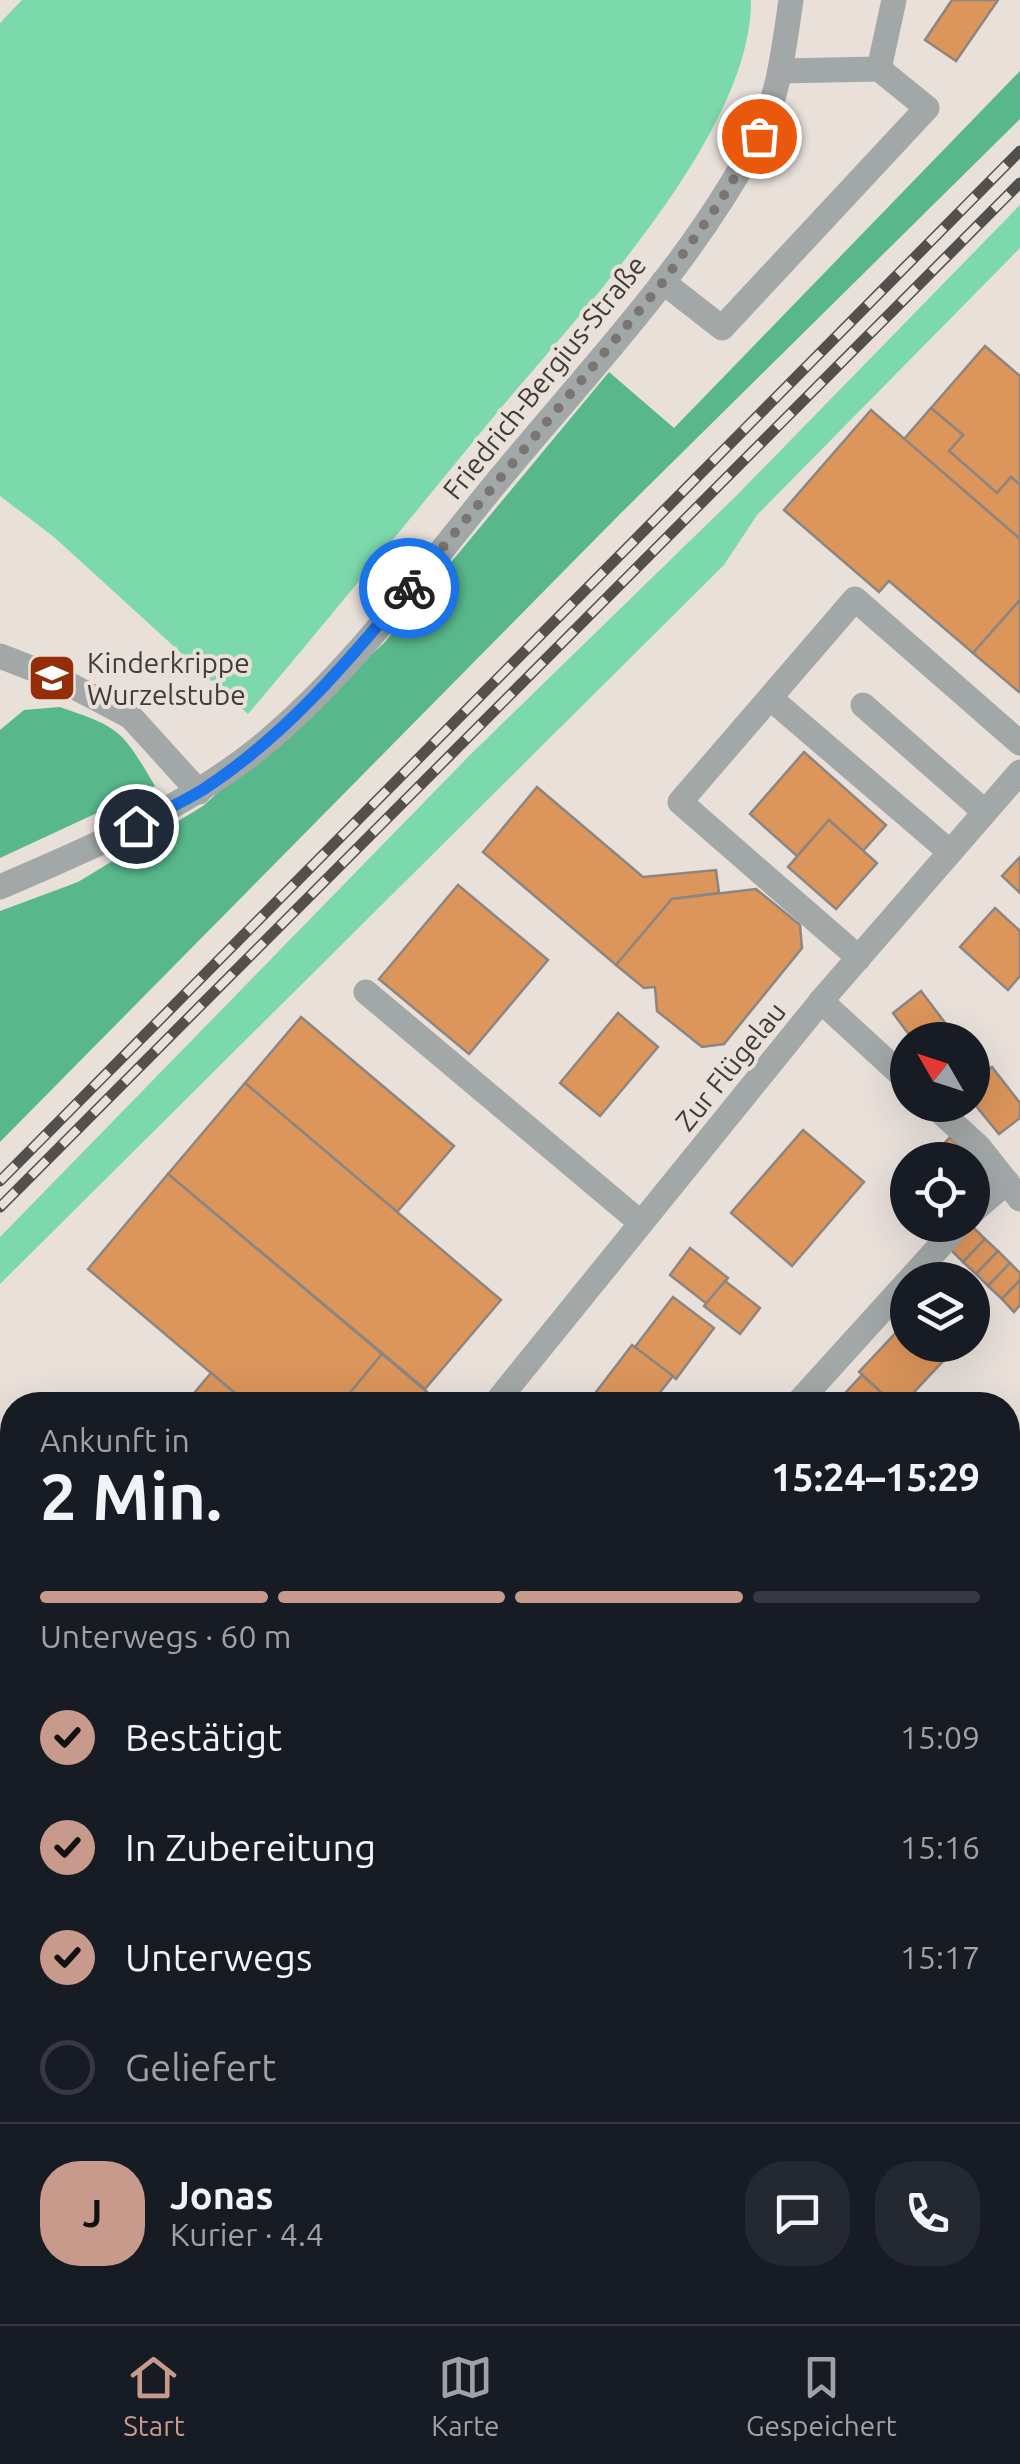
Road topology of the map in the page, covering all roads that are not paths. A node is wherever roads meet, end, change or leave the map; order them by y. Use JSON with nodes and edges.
{"nodes":[{"id":1,"x":791,"y":0,"type":"edge"},
{"id":2,"x":894,"y":0,"type":"edge"},
{"id":3,"x":879,"y":70,"type":"junction"},
{"id":4,"x":780,"y":71,"type":"junction"},
{"id":5,"x":663,"y":282,"type":"junction"},
{"id":6,"x":0,"y":656,"type":"edge"},
{"id":7,"x":770,"y":698,"type":"junction"},
{"id":8,"x":863,"y":705,"type":"dead end"},
{"id":9,"x":1020,"y":743,"type":"edge"},
{"id":10,"x":1020,"y":772,"type":"edge"},
{"id":11,"x":198,"y":792,"type":"junction"},
{"id":12,"x":985,"y":812,"type":"junction"},
{"id":13,"x":950,"y":852,"type":"junction"},
{"id":14,"x":0,"y":888,"type":"edge"},
{"id":15,"x":858,"y":958,"type":"junction"},
{"id":16,"x":366,"y":992,"type":"dead end"},
{"id":17,"x":821,"y":1001,"type":"junction"},
{"id":18,"x":890,"y":1064,"type":"edge"},
{"id":19,"x":952,"y":1122,"type":"edge"},
{"id":20,"x":1013,"y":1191,"type":"edge"},
{"id":21,"x":990,"y":1203,"type":"edge"},
{"id":22,"x":641,"y":1223,"type":"junction"},
{"id":23,"x":943,"y":1242,"type":"edge"},
{"id":24,"x":504,"y":1392,"type":"edge"},
{"id":25,"x":808,"y":1392,"type":"edge"}],
"edges":[{"from":1,"to":4,"type":"street","name":"Friedrich-Bergius-Straße"},
{"from":2,"to":3,"type":"street"},
{"from":3,"to":4,"type":"street"},
{"from":3,"to":5,"type":"street"},
{"from":4,"to":5,"type":"street","name":"Friedrich-Bergius-Straße"},
{"from":5,"to":11,"type":"street","name":"Friedrich-Bergius-Straße"},
{"from":6,"to":11,"type":"street"},
{"from":7,"to":9,"type":"street"},
{"from":7,"to":13,"type":"street"},
{"from":7,"to":15,"type":"street"},
{"from":8,"to":12,"type":"street"},
{"from":10,"to":12,"type":"street","name":"Zur Flügelau"},
{"from":11,"to":14,"type":"street","name":"Friedrich-Bergius-Straße"},
{"from":12,"to":13,"type":"street","name":"Zur Flügelau"},
{"from":13,"to":15,"type":"street","name":"Zur Flügelau"},
{"from":15,"to":17,"type":"street","name":"Zur Flügelau"},
{"from":16,"to":22,"type":"street"},
{"from":17,"to":18,"type":"street"},
{"from":17,"to":22,"type":"street","name":"Zur Flügelau"},
{"from":19,"to":20,"type":"street"},
{"from":20,"to":21,"type":"street"},
{"from":22,"to":24,"type":"street","name":"Zur Flügelau"},
{"from":23,"to":25,"type":"street"}]}
